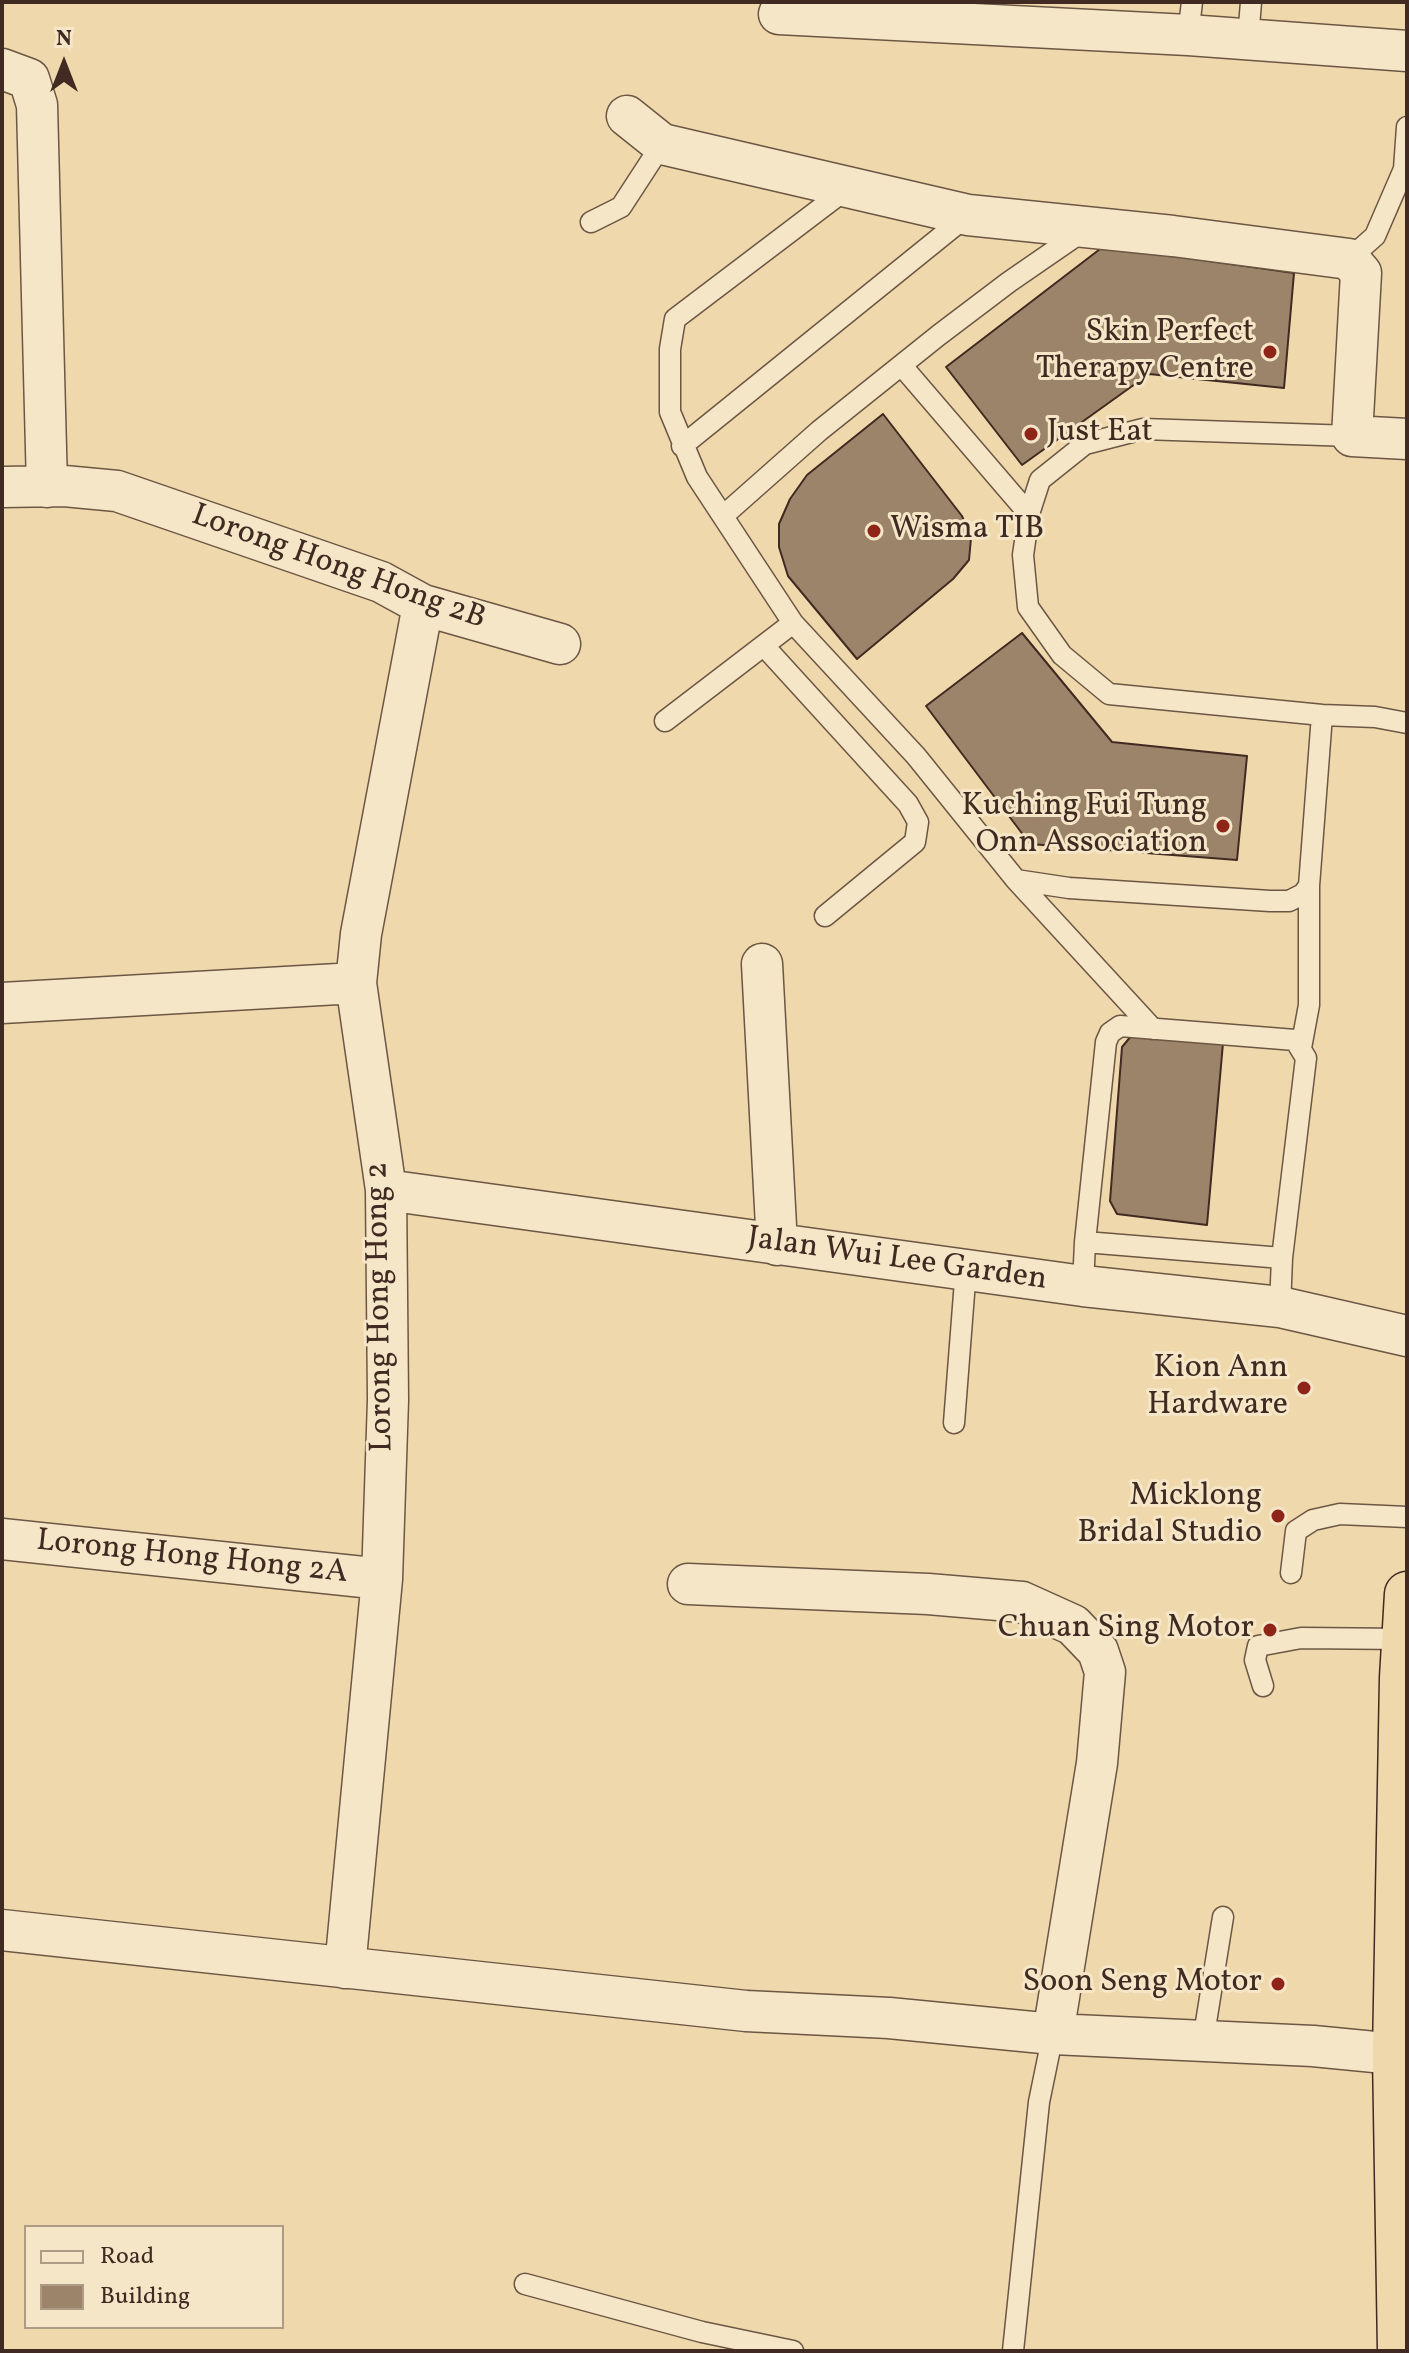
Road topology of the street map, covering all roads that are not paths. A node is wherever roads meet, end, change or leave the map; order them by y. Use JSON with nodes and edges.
{"nodes":[{"id":1,"x":779,"y":14,"type":"dead end"},
{"id":2,"x":996,"y":14,"type":"edge"},
{"id":3,"x":1190,"y":18,"type":"edge"},
{"id":4,"x":1249,"y":20,"type":"edge"},
{"id":5,"x":1407,"y":51,"type":"edge"},
{"id":6,"x":2,"y":69,"type":"edge"},
{"id":7,"x":627,"y":116,"type":"dead end"},
{"id":8,"x":1407,"y":127,"type":"edge"},
{"id":9,"x":662,"y":144,"type":"junction"},
{"id":10,"x":849,"y":187,"type":"junction"},
{"id":11,"x":968,"y":215,"type":"junction"},
{"id":12,"x":591,"y":222,"type":"dead end"},
{"id":13,"x":1086,"y":229,"type":"junction"},
{"id":14,"x":1349,"y":259,"type":"junction"},
{"id":15,"x":902,"y":366,"type":"junction"},
{"id":16,"x":1352,"y":436,"type":"junction"},
{"id":17,"x":1407,"y":439,"type":"edge"},
{"id":18,"x":682,"y":446,"type":"junction"},
{"id":19,"x":2,"y":487,"type":"edge"},
{"id":20,"x":47,"y":487,"type":"junction"},
{"id":21,"x":1029,"y":514,"type":"junction"},
{"id":22,"x":723,"y":516,"type":"junction"},
{"id":23,"x":423,"y":605,"type":"junction"},
{"id":24,"x":793,"y":623,"type":"junction"},
{"id":25,"x":560,"y":644,"type":"dead end"},
{"id":26,"x":764,"y":646,"type":"junction"},
{"id":27,"x":1322,"y":715,"type":"junction"},
{"id":28,"x":665,"y":721,"type":"dead end"},
{"id":29,"x":1407,"y":723,"type":"edge"},
{"id":30,"x":1016,"y":880,"type":"junction"},
{"id":31,"x":1309,"y":886,"type":"junction"},
{"id":32,"x":825,"y":916,"type":"dead end"},
{"id":33,"x":762,"y":964,"type":"dead end"},
{"id":34,"x":356,"y":983,"type":"junction"},
{"id":35,"x":2,"y":1003,"type":"edge"},
{"id":36,"x":1153,"y":1029,"type":"junction"},
{"id":37,"x":1301,"y":1048,"type":"junction"},
{"id":38,"x":386,"y":1190,"type":"junction"},
{"id":39,"x":1085,"y":1242,"type":"junction"},
{"id":40,"x":777,"y":1245,"type":"junction"},
{"id":41,"x":1282,"y":1258,"type":"junction"},
{"id":42,"x":966,"y":1268,"type":"junction"},
{"id":43,"x":1083,"y":1286,"type":"junction"},
{"id":44,"x":1280,"y":1307,"type":"junction"},
{"id":45,"x":1407,"y":1336,"type":"edge"},
{"id":46,"x":954,"y":1423,"type":"dead end"},
{"id":47,"x":1407,"y":1517,"type":"edge"},
{"id":48,"x":2,"y":1539,"type":"edge"},
{"id":49,"x":1291,"y":1573,"type":"dead end"},
{"id":50,"x":382,"y":1579,"type":"junction"},
{"id":51,"x":688,"y":1584,"type":"dead end"},
{"id":52,"x":1407,"y":1594,"type":"edge"},
{"id":53,"x":1405,"y":1664,"type":"edge"},
{"id":54,"x":1263,"y":1686,"type":"dead end"},
{"id":55,"x":1223,"y":1917,"type":"dead end"},
{"id":56,"x":2,"y":1930,"type":"edge"},
{"id":57,"x":345,"y":1968,"type":"junction"},
{"id":58,"x":1053,"y":2034,"type":"junction"},
{"id":59,"x":1203,"y":2041,"type":"junction"},
{"id":60,"x":1395,"y":2054,"type":"junction"},
{"id":61,"x":525,"y":2284,"type":"dead end"},
{"id":62,"x":793,"y":2351,"type":"edge"},
{"id":63,"x":1013,"y":2351,"type":"edge"},
{"id":64,"x":1400,"y":2351,"type":"edge"}],
"edges":[{"from":1,"to":2,"type":"street"},
{"from":2,"to":3,"type":"street"},
{"from":3,"to":4,"type":"street"},
{"from":4,"to":5,"type":"street"},
{"from":6,"to":20,"type":"street"},
{"from":7,"to":9,"type":"street"},
{"from":8,"to":14,"type":"lane"},
{"from":9,"to":10,"type":"street"},
{"from":9,"to":12,"type":"lane"},
{"from":10,"to":11,"type":"street"},
{"from":10,"to":18,"type":"lane"},
{"from":11,"to":13,"type":"street"},
{"from":11,"to":18,"type":"lane"},
{"from":13,"to":14,"type":"street"},
{"from":13,"to":15,"type":"lane"},
{"from":14,"to":16,"type":"street"},
{"from":15,"to":21,"type":"lane"},
{"from":15,"to":22,"type":"lane"},
{"from":16,"to":17,"type":"street"},
{"from":16,"to":21,"type":"lane"},
{"from":18,"to":22,"type":"lane"},
{"from":19,"to":20,"type":"street","name":"Lorong Hong Hong 2B"},
{"from":20,"to":23,"type":"street","name":"Lorong Hong Hong 2B"},
{"from":21,"to":27,"type":"lane"},
{"from":22,"to":24,"type":"lane"},
{"from":23,"to":25,"type":"street","name":"Lorong Hong Hong 2B"},
{"from":23,"to":34,"type":"street","name":"Lorong Hong Hong 2"},
{"from":24,"to":26,"type":"lane"},
{"from":24,"to":30,"type":"lane"},
{"from":26,"to":28,"type":"lane"},
{"from":26,"to":32,"type":"lane"},
{"from":27,"to":29,"type":"lane"},
{"from":27,"to":31,"type":"lane"},
{"from":30,"to":31,"type":"lane"},
{"from":30,"to":36,"type":"lane"},
{"from":31,"to":37,"type":"lane"},
{"from":33,"to":40,"type":"street"},
{"from":34,"to":35,"type":"street"},
{"from":34,"to":38,"type":"street","name":"Lorong Hong Hong 2"},
{"from":36,"to":37,"type":"lane"},
{"from":36,"to":39,"type":"lane"},
{"from":37,"to":41,"type":"lane"},
{"from":38,"to":40,"type":"street","name":"Jalan Wui Lee Garden"},
{"from":38,"to":50,"type":"street","name":"Lorong Hong Hong 2"},
{"from":39,"to":41,"type":"lane"},
{"from":39,"to":43,"type":"lane"},
{"from":40,"to":42,"type":"street","name":"Jalan Wui Lee Garden"},
{"from":41,"to":44,"type":"lane"},
{"from":42,"to":43,"type":"street","name":"Jalan Wui Lee Garden"},
{"from":42,"to":46,"type":"lane"},
{"from":43,"to":44,"type":"street","name":"Jalan Wui Lee Garden"},
{"from":44,"to":45,"type":"street","name":"Jalan Wui Lee Garden"},
{"from":47,"to":49,"type":"lane"},
{"from":48,"to":50,"type":"street","name":"Lorong Hong Hong 2A"},
{"from":50,"to":57,"type":"street","name":"Lorong Hong Hong 2"},
{"from":51,"to":58,"type":"street"},
{"from":52,"to":53,"type":"highway"},
{"from":53,"to":54,"type":"lane"},
{"from":53,"to":60,"type":"highway"},
{"from":55,"to":59,"type":"lane"},
{"from":56,"to":57,"type":"street"},
{"from":57,"to":58,"type":"street"},
{"from":58,"to":59,"type":"street"},
{"from":58,"to":63,"type":"lane"},
{"from":59,"to":60,"type":"street"},
{"from":60,"to":64,"type":"highway"},
{"from":61,"to":62,"type":"lane"}]}
